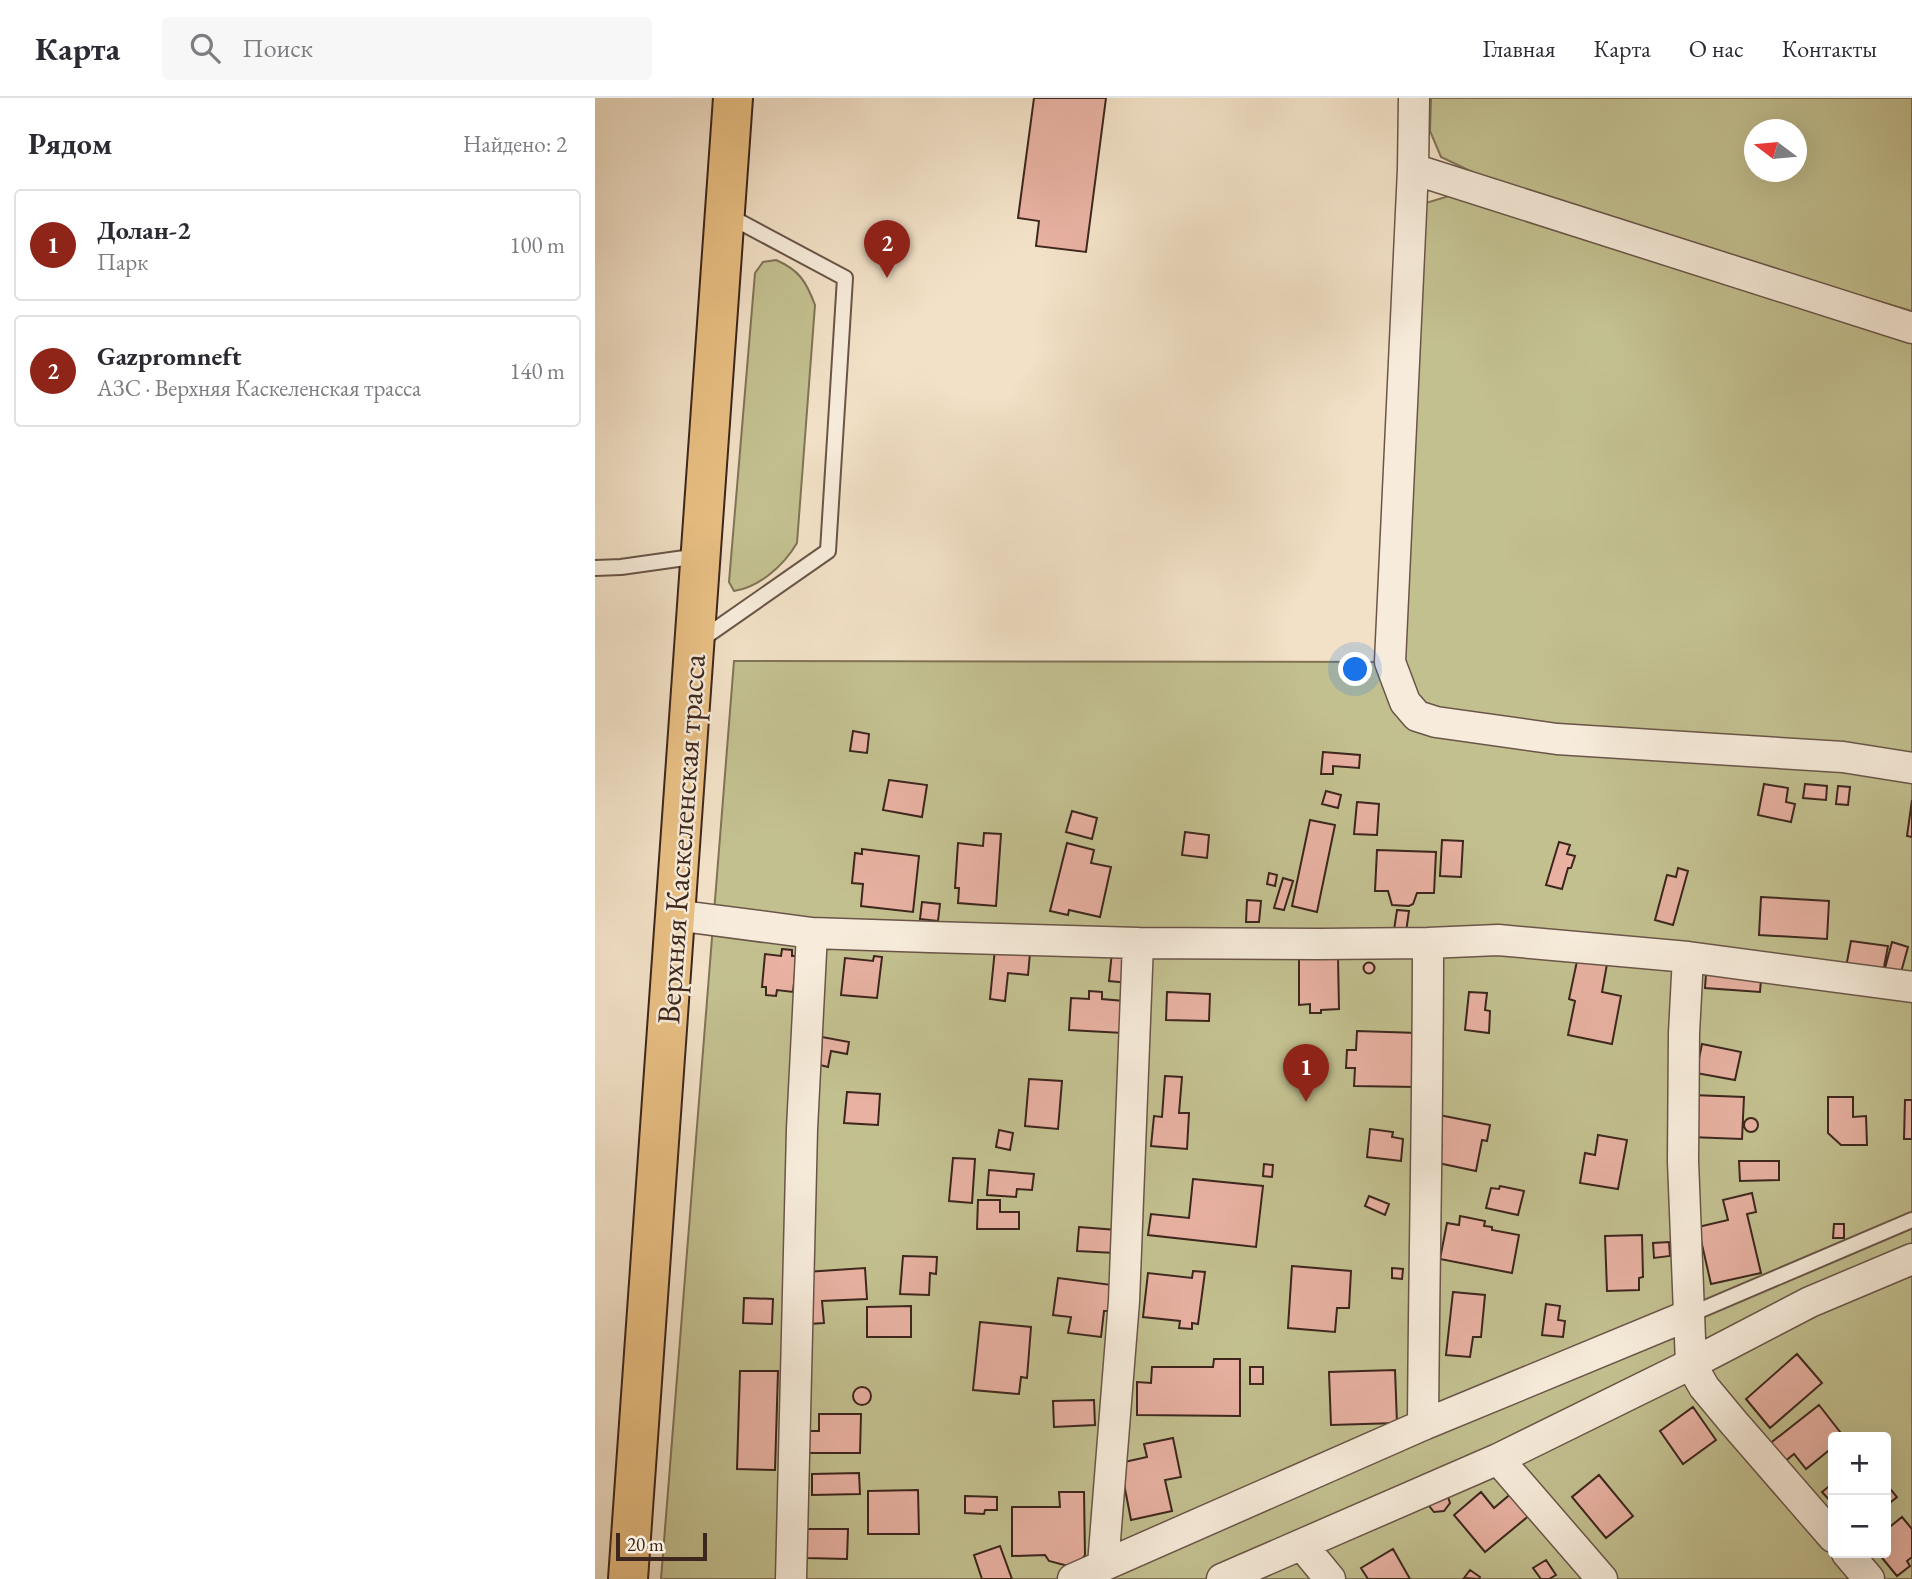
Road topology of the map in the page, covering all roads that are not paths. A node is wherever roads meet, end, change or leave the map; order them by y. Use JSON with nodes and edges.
{"nodes":[{"id":1,"x":733,"y":98,"type":"edge"},
{"id":2,"x":1414,"y":98,"type":"edge"},
{"id":3,"x":1413,"y":169,"type":"junction"},
{"id":4,"x":726,"y":214,"type":"junction"},
{"id":5,"x":1912,"y":328,"type":"edge"},
{"id":6,"x":701,"y":556,"type":"junction"},
{"id":7,"x":595,"y":568,"type":"edge"},
{"id":8,"x":695,"y":644,"type":"junction"},
{"id":9,"x":1912,"y":768,"type":"edge"},
{"id":10,"x":674,"y":915,"type":"junction"},
{"id":11,"x":812,"y":933,"type":"junction"},
{"id":12,"x":1138,"y":943,"type":"junction"},
{"id":13,"x":1428,"y":943,"type":"junction"},
{"id":14,"x":1688,"y":957,"type":"junction"},
{"id":15,"x":1912,"y":987,"type":"edge"},
{"id":16,"x":1912,"y":1220,"type":"edge"},
{"id":17,"x":1912,"y":1259,"type":"edge"},
{"id":18,"x":1689,"y":1315,"type":"junction"},
{"id":19,"x":1691,"y":1364,"type":"junction"},
{"id":20,"x":1423,"y":1425,"type":"junction"},
{"id":21,"x":1498,"y":1459,"type":"junction"},
{"id":22,"x":1828,"y":1531,"type":"edge"},
{"id":23,"x":1302,"y":1545,"type":"junction"},
{"id":24,"x":1851,"y":1558,"type":"edge"},
{"id":25,"x":1103,"y":1564,"type":"junction"},
{"id":26,"x":628,"y":1579,"type":"edge"},
{"id":27,"x":791,"y":1579,"type":"edge"},
{"id":28,"x":1073,"y":1579,"type":"edge"},
{"id":29,"x":1222,"y":1579,"type":"edge"},
{"id":30,"x":1330,"y":1579,"type":"edge"},
{"id":31,"x":1602,"y":1579,"type":"edge"},
{"id":32,"x":1869,"y":1579,"type":"edge"}],
"edges":[{"from":1,"to":4,"type":"main road","name":"Верхняя Каскеленская трасса"},
{"from":2,"to":3,"type":"street"},
{"from":3,"to":5,"type":"street"},
{"from":3,"to":9,"type":"street"},
{"from":4,"to":6,"type":"main road","name":"Верхняя Каскеленская трасса"},
{"from":4,"to":8,"type":"lane"},
{"from":6,"to":7,"type":"lane"},
{"from":6,"to":8,"type":"main road","name":"Верхняя Каскеленская трасса"},
{"from":8,"to":10,"type":"main road","name":"Верхняя Каскеленская трасса"},
{"from":10,"to":11,"type":"street"},
{"from":10,"to":26,"type":"main road","name":"Верхняя Каскеленская трасса"},
{"from":11,"to":12,"type":"street"},
{"from":11,"to":27,"type":"street"},
{"from":12,"to":13,"type":"street"},
{"from":12,"to":25,"type":"street"},
{"from":13,"to":14,"type":"street"},
{"from":13,"to":20,"type":"street"},
{"from":14,"to":15,"type":"street"},
{"from":14,"to":18,"type":"street"},
{"from":16,"to":18,"type":"lane"},
{"from":17,"to":19,"type":"street"},
{"from":18,"to":19,"type":"street"},
{"from":18,"to":20,"type":"street"},
{"from":19,"to":21,"type":"street"},
{"from":19,"to":22,"type":"street"},
{"from":20,"to":25,"type":"street"},
{"from":21,"to":23,"type":"street"},
{"from":21,"to":31,"type":"street"},
{"from":23,"to":29,"type":"street"},
{"from":23,"to":30,"type":"street"},
{"from":24,"to":32,"type":"street"},
{"from":25,"to":28,"type":"street"}]}
